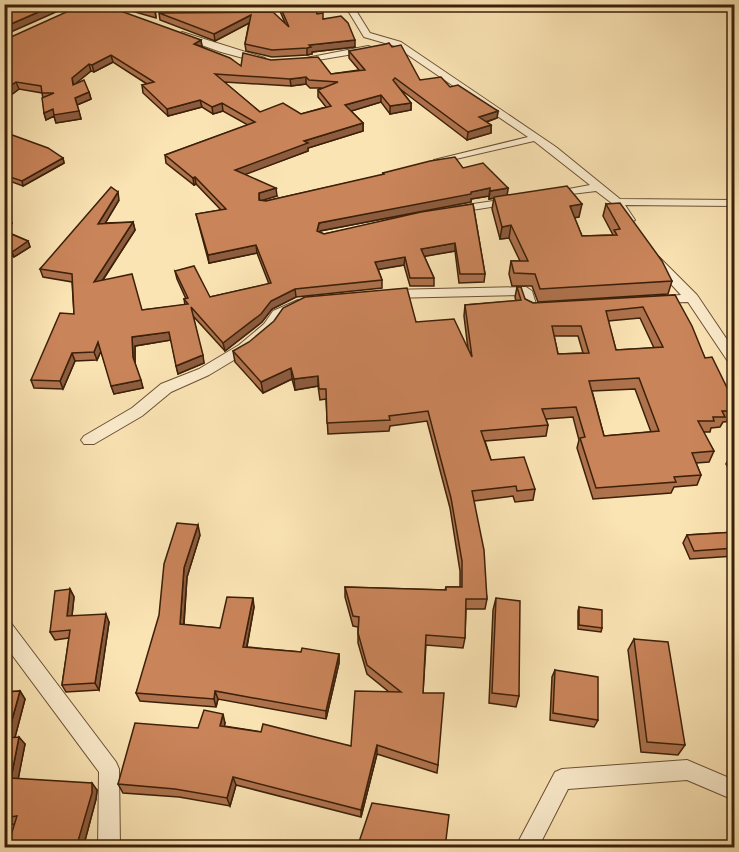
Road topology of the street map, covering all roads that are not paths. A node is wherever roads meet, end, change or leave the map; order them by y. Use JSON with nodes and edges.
{"nodes":[{"id":1,"x":348,"y":4,"type":"edge"},
{"id":2,"x":171,"y":31,"type":"edge"},
{"id":3,"x":398,"y":44,"type":"junction"},
{"id":4,"x":293,"y":60,"type":"edge"},
{"id":5,"x":271,"y":62,"type":"edge"},
{"id":6,"x":536,"y":138,"type":"junction"},
{"id":7,"x":421,"y":166,"type":"edge"},
{"id":8,"x":598,"y":188,"type":"junction"},
{"id":9,"x":542,"y":196,"type":"edge"},
{"id":10,"x":520,"y":200,"type":"edge"},
{"id":11,"x":617,"y":202,"type":"junction"},
{"id":12,"x":735,"y":203,"type":"edge"},
{"id":13,"x":442,"y":212,"type":"edge"},
{"id":14,"x":637,"y":232,"type":"edge"},
{"id":15,"x":650,"y":252,"type":"edge"},
{"id":16,"x":376,"y":295,"type":"edge"},
{"id":17,"x":692,"y":298,"type":"junction"},
{"id":18,"x":313,"y":301,"type":"edge"},
{"id":19,"x":646,"y":301,"type":"edge"},
{"id":20,"x":554,"y":307,"type":"edge"},
{"id":21,"x":735,"y":360,"type":"edge"},
{"id":22,"x":89,"y":440,"type":"dead end"},
{"id":23,"x":4,"y":628,"type":"edge"},
{"id":24,"x":735,"y":790,"type":"edge"},
{"id":25,"x":109,"y":848,"type":"edge"},
{"id":26,"x":526,"y":848,"type":"edge"}],
"edges":[{"from":1,"to":3,"type":"street"},
{"from":2,"to":5,"type":"street"},
{"from":3,"to":4,"type":"street"},
{"from":3,"to":6,"type":"street"},
{"from":6,"to":7,"type":"street"},
{"from":6,"to":8,"type":"street"},
{"from":8,"to":9,"type":"street"},
{"from":8,"to":11,"type":"street"},
{"from":10,"to":13,"type":"street"},
{"from":11,"to":12,"type":"street"},
{"from":11,"to":14,"type":"street"},
{"from":15,"to":17,"type":"street"},
{"from":16,"to":20,"type":"street"},
{"from":17,"to":19,"type":"street"},
{"from":17,"to":21,"type":"street"},
{"from":18,"to":22,"type":"street"},
{"from":23,"to":25,"type":"street"},
{"from":24,"to":26,"type":"street"}]}
